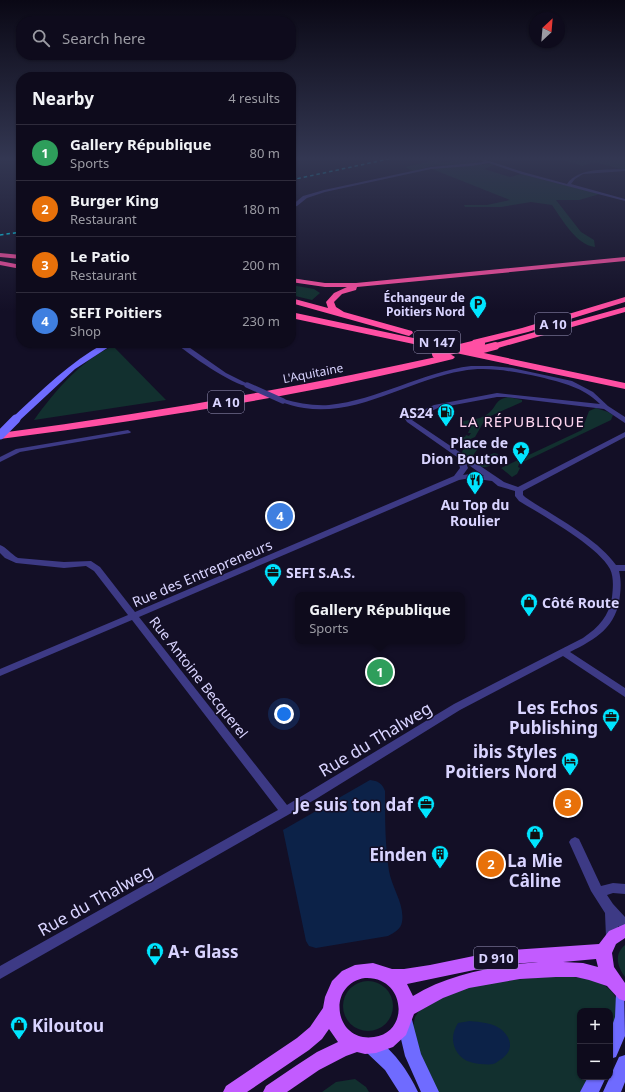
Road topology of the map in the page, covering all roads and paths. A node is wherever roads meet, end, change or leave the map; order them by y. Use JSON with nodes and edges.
{"nodes":[{"id":1,"x":0,"y":256,"type":"edge"},
{"id":2,"x":16,"y":257,"type":"edge"},
{"id":3,"x":16,"y":259,"type":"edge"},
{"id":4,"x":625,"y":259,"type":"edge"},
{"id":5,"x":0,"y":262,"type":"edge"},
{"id":6,"x":16,"y":264,"type":"edge"},
{"id":7,"x":625,"y":264,"type":"edge"},
{"id":8,"x":566,"y":265,"type":"junction"},
{"id":9,"x":16,"y":266,"type":"edge"},
{"id":10,"x":296,"y":281,"type":"edge"},
{"id":11,"x":359,"y":285,"type":"junction"},
{"id":12,"x":625,"y":299,"type":"edge"},
{"id":13,"x":296,"y":301,"type":"edge"},
{"id":14,"x":625,"y":303,"type":"edge"},
{"id":15,"x":625,"y":309,"type":"edge"},
{"id":16,"x":296,"y":313,"type":"edge"},
{"id":17,"x":343,"y":314,"type":"junction"},
{"id":18,"x":296,"y":317,"type":"edge"},
{"id":19,"x":479,"y":343,"type":"junction"},
{"id":20,"x":102,"y":348,"type":"edge"},
{"id":21,"x":188,"y":348,"type":"edge"},
{"id":22,"x":191,"y":350,"type":"joint"},
{"id":23,"x":549,"y":365,"type":"junction"},
{"id":24,"x":625,"y":380,"type":"edge"},
{"id":25,"x":625,"y":387,"type":"edge"},
{"id":26,"x":587,"y":390,"type":"junction"},
{"id":27,"x":564,"y":402,"type":"junction"},
{"id":28,"x":606,"y":407,"type":"junction"},
{"id":29,"x":625,"y":421,"type":"edge"},
{"id":30,"x":0,"y":430,"type":"edge"},
{"id":31,"x":128,"y":432,"type":"dead end"},
{"id":32,"x":625,"y":434,"type":"edge"},
{"id":33,"x":0,"y":435,"type":"edge"},
{"id":34,"x":459,"y":456,"type":"junction"},
{"id":35,"x":0,"y":460,"type":"edge"},
{"id":36,"x":457,"y":478,"type":"junction"},
{"id":37,"x":493,"y":478,"type":"junction"},
{"id":38,"x":519,"y":490,"type":"junction"},
{"id":39,"x":0,"y":548,"type":"edge"},
{"id":40,"x":614,"y":568,"type":"junction"},
{"id":41,"x":625,"y":568,"type":"edge"},
{"id":42,"x":134,"y":616,"type":"junction"},
{"id":43,"x":563,"y":652,"type":"junction"},
{"id":44,"x":0,"y":673,"type":"edge"},
{"id":45,"x":625,"y":693,"type":"edge"},
{"id":46,"x":285,"y":811,"type":"junction"},
{"id":47,"x":575,"y":842,"type":"dead end"},
{"id":48,"x":625,"y":889,"type":"edge"},
{"id":49,"x":599,"y":892,"type":"junction"},
{"id":50,"x":611,"y":912,"type":"junction"},
{"id":51,"x":625,"y":925,"type":"edge"},
{"id":52,"x":619,"y":934,"type":"edge"},
{"id":53,"x":605,"y":951,"type":"junction"},
{"id":54,"x":0,"y":973,"type":"edge"},
{"id":55,"x":390,"y":977,"type":"junction"},
{"id":56,"x":612,"y":980,"type":"junction"},
{"id":57,"x":624,"y":993,"type":"edge"},
{"id":58,"x":331,"y":1011,"type":"junction"},
{"id":59,"x":406,"y":1016,"type":"junction"},
{"id":60,"x":613,"y":1044,"type":"edge"},
{"id":61,"x":365,"y":1045,"type":"junction"},
{"id":62,"x":625,"y":1063,"type":"edge"},
{"id":63,"x":596,"y":1080,"type":"edge"},
{"id":64,"x":232,"y":1092,"type":"edge"},
{"id":65,"x":272,"y":1092,"type":"edge"},
{"id":66,"x":409,"y":1092,"type":"edge"},
{"id":67,"x":430,"y":1092,"type":"edge"},
{"id":68,"x":589,"y":1092,"type":"edge"},
{"id":69,"x":612,"y":1092,"type":"edge"}],
"edges":[{"from":1,"to":2,"type":"highway"},
{"from":1,"to":3,"type":"highway"},
{"from":4,"to":8,"type":"highway"},
{"from":5,"to":6,"type":"highway"},
{"from":5,"to":9,"type":"highway"},
{"from":7,"to":8,"type":"highway"},
{"from":8,"to":11,"type":"highway"},
{"from":10,"to":11,"type":"highway"},
{"from":11,"to":17,"type":"highway"},
{"from":12,"to":19,"type":"highway"},
{"from":13,"to":17,"type":"highway"},
{"from":14,"to":19,"type":"highway","name":"L'Aquitaine","number":"A 10"},
{"from":15,"to":33,"type":"highway","name":"L'Aquitaine","number":"A 10","bridge":true},
{"from":16,"to":23,"type":"highway","number":"N 147"},
{"from":17,"to":23,"type":"highway"},
{"from":18,"to":25,"type":"highway","number":"N 147"},
{"from":19,"to":30,"type":"highway","name":"L'Aquitaine","number":"A 10","bridge":true},
{"from":20,"to":33,"type":"main road","bridge":true},
{"from":21,"to":22,"type":"street"},
{"from":22,"to":26,"type":"street","bridge":true},
{"from":23,"to":24,"type":"highway","number":"N 147"},
{"from":26,"to":27,"type":"street"},
{"from":26,"to":28,"type":"street"},
{"from":27,"to":28,"type":"street"},
{"from":27,"to":34,"type":"street"},
{"from":28,"to":29,"type":"street"},
{"from":31,"to":35,"type":"street"},
{"from":32,"to":38,"type":"street"},
{"from":34,"to":36,"type":"street"},
{"from":34,"to":37,"type":"street"},
{"from":36,"to":37,"type":"street","name":"Rue des Entrepreneurs"},
{"from":36,"to":42,"type":"street","name":"Rue des Entrepreneurs"},
{"from":37,"to":38,"type":"street"},
{"from":38,"to":40,"type":"street"},
{"from":39,"to":42,"type":"street","name":"Rue Antoine Becquerel"},
{"from":40,"to":41,"type":"street"},
{"from":40,"to":43,"type":"street","name":"Rue du Thalweg"},
{"from":42,"to":44,"type":"street","name":"Rue des Entrepreneurs"},
{"from":42,"to":46,"type":"street","name":"Rue Antoine Becquerel"},
{"from":43,"to":45,"type":"street"},
{"from":43,"to":46,"type":"street","name":"Rue du Thalweg"},
{"from":46,"to":54,"type":"street","name":"Rue du Thalweg"},
{"from":47,"to":49,"type":"street"},
{"from":48,"to":49,"type":"street"},
{"from":49,"to":50,"type":"street"},
{"from":50,"to":51,"type":"street"},
{"from":50,"to":52,"type":"street"},
{"from":52,"to":53,"type":"main road"},
{"from":53,"to":55,"type":"main road","number":"D 910"},
{"from":53,"to":56,"type":"main road"},
{"from":55,"to":58,"type":"main road"},
{"from":55,"to":59,"type":"main road"},
{"from":56,"to":57,"type":"main road"},
{"from":56,"to":59,"type":"main road","number":"D 910"},
{"from":57,"to":60,"type":"main road"},
{"from":58,"to":61,"type":"main road"},
{"from":58,"to":64,"type":"main road"},
{"from":59,"to":61,"type":"main road"},
{"from":59,"to":67,"type":"main road"},
{"from":61,"to":65,"type":"main road"},
{"from":61,"to":66,"type":"main road"},
{"from":62,"to":69,"type":"main road"},
{"from":63,"to":68,"type":"main road"}]}
